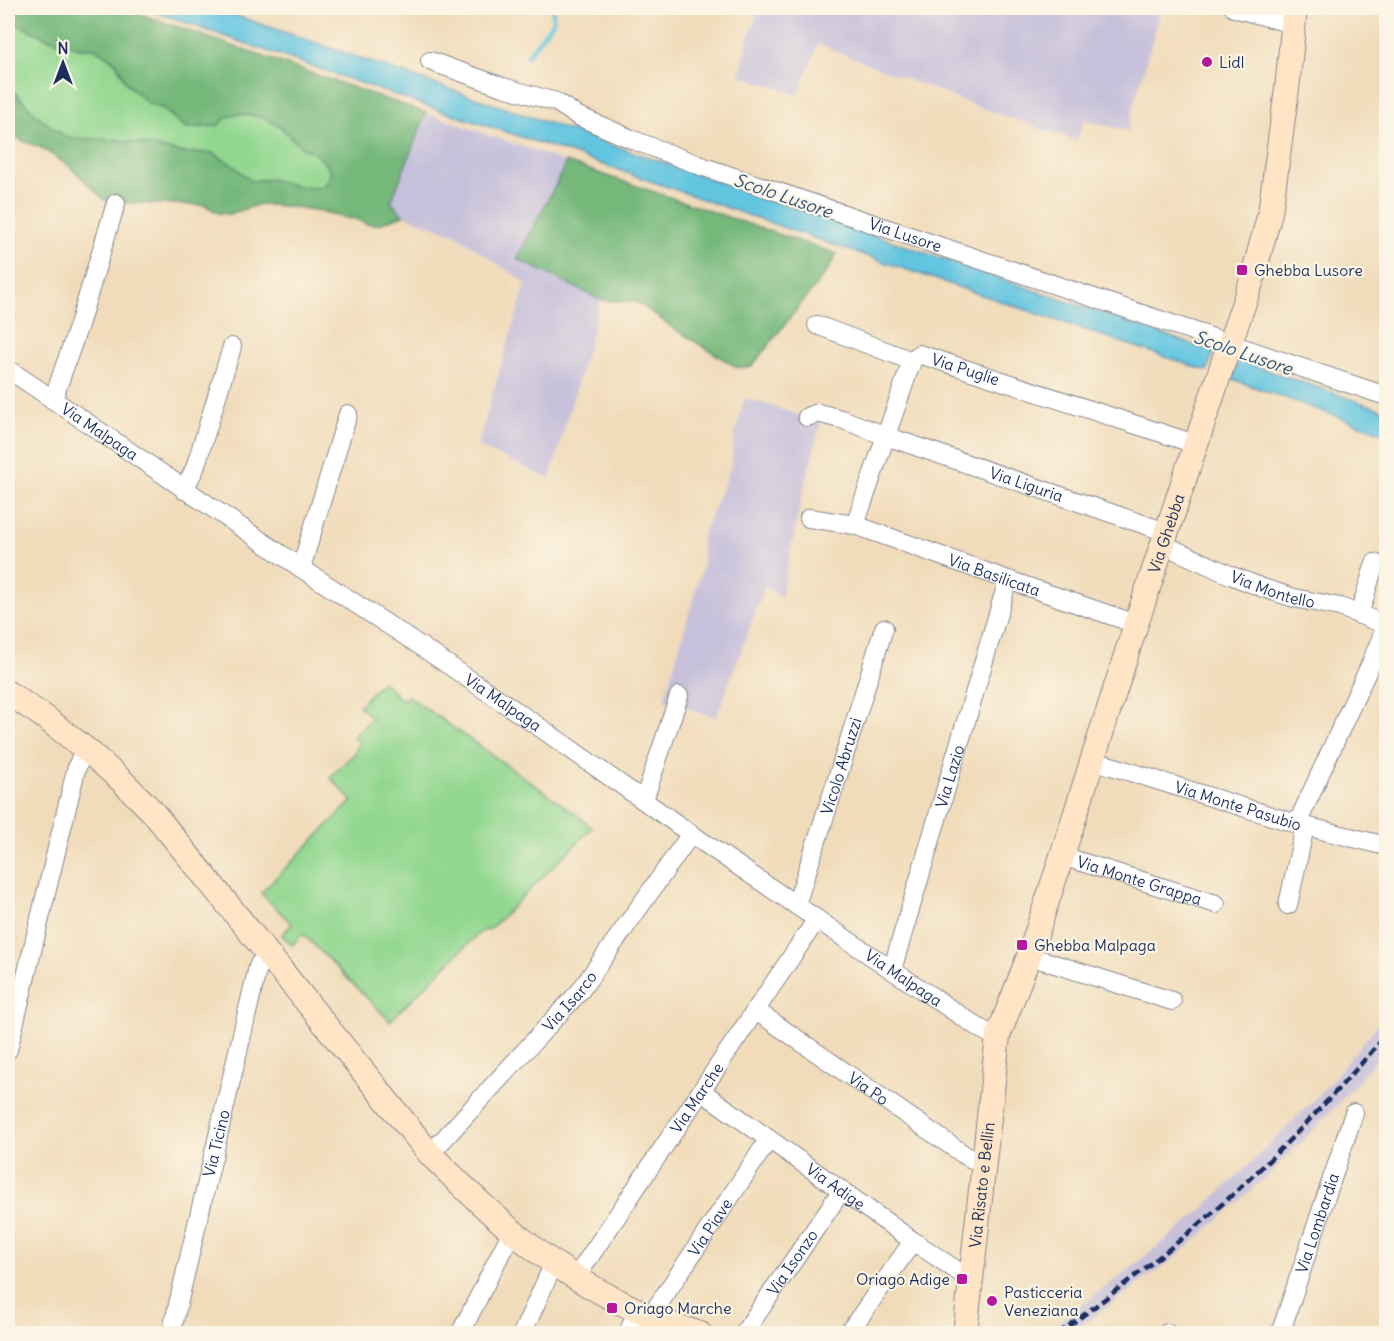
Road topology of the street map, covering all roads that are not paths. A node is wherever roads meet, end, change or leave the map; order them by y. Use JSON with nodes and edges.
{"nodes":[{"id":1,"x":1234,"y":8,"type":"edge"},
{"id":2,"x":1294,"y":16,"type":"edge"},
{"id":3,"x":430,"y":61,"type":"dead end"},
{"id":4,"x":116,"y":203,"type":"dead end"},
{"id":5,"x":817,"y":325,"type":"dead end"},
{"id":6,"x":1228,"y":346,"type":"junction"},
{"id":7,"x":231,"y":347,"type":"dead end"},
{"id":8,"x":912,"y":361,"type":"junction"},
{"id":9,"x":8,"y":369,"type":"edge"},
{"id":10,"x":1386,"y":396,"type":"edge"},
{"id":11,"x":53,"y":400,"type":"junction"},
{"id":12,"x":348,"y":414,"type":"dead end"},
{"id":13,"x":807,"y":417,"type":"dead end"},
{"id":14,"x":886,"y":436,"type":"junction"},
{"id":15,"x":1195,"y":444,"type":"junction"},
{"id":16,"x":184,"y":489,"type":"junction"},
{"id":17,"x":809,"y":518,"type":"dead end"},
{"id":18,"x":855,"y":525,"type":"junction"},
{"id":19,"x":1164,"y":538,"type":"junction"},
{"id":20,"x":1375,"y":562,"type":"dead end"},
{"id":21,"x":301,"y":568,"type":"junction"},
{"id":22,"x":1008,"y":580,"type":"junction"},
{"id":23,"x":1359,"y":615,"type":"junction"},
{"id":24,"x":1136,"y":624,"type":"junction"},
{"id":25,"x":1386,"y":626,"type":"edge"},
{"id":26,"x":884,"y":628,"type":"dead end"},
{"id":27,"x":8,"y":693,"type":"edge"},
{"id":28,"x":679,"y":696,"type":"dead end"},
{"id":29,"x":88,"y":751,"type":"junction"},
{"id":30,"x":1092,"y":760,"type":"junction"},
{"id":31,"x":644,"y":800,"type":"junction"},
{"id":32,"x":1301,"y":825,"type":"junction"},
{"id":33,"x":692,"y":834,"type":"junction"},
{"id":34,"x":1386,"y":846,"type":"edge"},
{"id":35,"x":1062,"y":856,"type":"junction"},
{"id":36,"x":1216,"y":904,"type":"dead end"},
{"id":37,"x":796,"y":905,"type":"junction"},
{"id":38,"x":1288,"y":905,"type":"dead end"},
{"id":39,"x":817,"y":919,"type":"junction"},
{"id":40,"x":269,"y":956,"type":"junction"},
{"id":41,"x":1029,"y":956,"type":"junction"},
{"id":42,"x":892,"y":970,"type":"junction"},
{"id":43,"x":1172,"y":1001,"type":"dead end"},
{"id":44,"x":756,"y":1010,"type":"junction"},
{"id":45,"x":998,"y":1035,"type":"junction"},
{"id":46,"x":8,"y":1050,"type":"edge"},
{"id":47,"x":701,"y":1091,"type":"junction"},
{"id":48,"x":1354,"y":1113,"type":"dead end"},
{"id":49,"x":769,"y":1139,"type":"junction"},
{"id":50,"x":430,"y":1155,"type":"junction"},
{"id":51,"x":984,"y":1163,"type":"junction"},
{"id":52,"x":842,"y":1190,"type":"junction"},
{"id":53,"x":512,"y":1231,"type":"junction"},
{"id":54,"x":913,"y":1241,"type":"junction"},
{"id":55,"x":554,"y":1263,"type":"junction"},
{"id":56,"x":576,"y":1277,"type":"junction"},
{"id":57,"x":971,"y":1280,"type":"junction"},
{"id":58,"x":643,"y":1313,"type":"junction"},
{"id":59,"x":171,"y":1334,"type":"edge"},
{"id":60,"x":460,"y":1334,"type":"edge"},
{"id":61,"x":522,"y":1334,"type":"edge"},
{"id":62,"x":628,"y":1334,"type":"edge"},
{"id":63,"x":700,"y":1334,"type":"edge"},
{"id":64,"x":743,"y":1334,"type":"edge"},
{"id":65,"x":848,"y":1334,"type":"edge"},
{"id":66,"x":965,"y":1334,"type":"edge"},
{"id":67,"x":1280,"y":1334,"type":"edge"}],
"edges":[{"from":1,"to":2,"type":"street","name":"Via Ghebba"},
{"from":2,"to":6,"type":"street","name":"Via Ghebba"},
{"from":3,"to":6,"type":"street","name":"Via Lusore"},
{"from":4,"to":11,"type":"street"},
{"from":5,"to":8,"type":"street"},
{"from":6,"to":10,"type":"street","name":"Via Lusore"},
{"from":6,"to":15,"type":"street","name":"Via Ghebba"},
{"from":7,"to":16,"type":"street"},
{"from":8,"to":14,"type":"street","name":"Via Puglie"},
{"from":8,"to":15,"type":"street","name":"Via Puglie"},
{"from":9,"to":11,"type":"street","name":"Via Malpaga"},
{"from":11,"to":16,"type":"street","name":"Via Malpaga"},
{"from":12,"to":21,"type":"street"},
{"from":13,"to":14,"type":"street","name":"Via Liguria"},
{"from":14,"to":18,"type":"street","name":"Via Puglie"},
{"from":14,"to":19,"type":"street","name":"Via Liguria"},
{"from":15,"to":19,"type":"street","name":"Via Ghebba"},
{"from":16,"to":21,"type":"street","name":"Via Malpaga"},
{"from":17,"to":18,"type":"street"},
{"from":18,"to":22,"type":"street","name":"Via Basilicata"},
{"from":19,"to":23,"type":"street","name":"Via Montello"},
{"from":19,"to":24,"type":"street","name":"Via Ghebba"},
{"from":20,"to":23,"type":"street"},
{"from":21,"to":31,"type":"street","name":"Via Malpaga"},
{"from":22,"to":24,"type":"street","name":"Via Basilicata"},
{"from":22,"to":42,"type":"street","name":"Via Lazio"},
{"from":23,"to":25,"type":"street","name":"Via Montello"},
{"from":24,"to":30,"type":"street","name":"Via Ghebba"},
{"from":25,"to":32,"type":"street","name":"Via Montello"},
{"from":26,"to":37,"type":"street","name":"Vicolo Abruzzi"},
{"from":27,"to":29,"type":"street"},
{"from":28,"to":31,"type":"street"},
{"from":29,"to":40,"type":"street"},
{"from":29,"to":46,"type":"street"},
{"from":30,"to":32,"type":"street","name":"Via Monte Pasubio"},
{"from":30,"to":35,"type":"street","name":"Via Ghebba"},
{"from":31,"to":33,"type":"street","name":"Via Malpaga"},
{"from":32,"to":34,"type":"street","name":"Via Monte Pasubio"},
{"from":32,"to":38,"type":"street","name":"Via Montello"},
{"from":33,"to":37,"type":"street","name":"Via Malpaga"},
{"from":33,"to":50,"type":"street","name":"Via Isarco"},
{"from":35,"to":36,"type":"street","name":"Via Monte Grappa"},
{"from":35,"to":41,"type":"street","name":"Via Ghebba"},
{"from":37,"to":39,"type":"street","name":"Via Malpaga"},
{"from":39,"to":42,"type":"street","name":"Via Malpaga"},
{"from":39,"to":44,"type":"street","name":"Via Marche"},
{"from":40,"to":50,"type":"street"},
{"from":40,"to":59,"type":"street","name":"Via Ticino"},
{"from":41,"to":43,"type":"street"},
{"from":41,"to":45,"type":"street","name":"Via Ghebba"},
{"from":42,"to":45,"type":"street","name":"Via Malpaga"},
{"from":44,"to":47,"type":"street","name":"Via Marche"},
{"from":44,"to":51,"type":"street","name":"Via Po"},
{"from":45,"to":51,"type":"street","name":"Via Risato e Bellin"},
{"from":47,"to":49,"type":"street","name":"Via Adige"},
{"from":47,"to":56,"type":"street","name":"Via Marche"},
{"from":48,"to":67,"type":"street","name":"Via Lombardia"},
{"from":49,"to":52,"type":"street","name":"Via Adige"},
{"from":49,"to":58,"type":"street","name":"Via Piave"},
{"from":50,"to":53,"type":"street"},
{"from":51,"to":57,"type":"street","name":"Via Risato e Bellin"},
{"from":52,"to":54,"type":"street","name":"Via Adige"},
{"from":52,"to":64,"type":"street","name":"Via Isonzo"},
{"from":53,"to":55,"type":"street"},
{"from":53,"to":60,"type":"street"},
{"from":54,"to":57,"type":"street","name":"Via Adige"},
{"from":54,"to":65,"type":"street"},
{"from":55,"to":56,"type":"street"},
{"from":55,"to":61,"type":"street"},
{"from":56,"to":58,"type":"street"},
{"from":57,"to":66,"type":"street","name":"Via Risato e Bellin"},
{"from":58,"to":62,"type":"street","name":"Via Piave"},
{"from":58,"to":63,"type":"street"}]}
